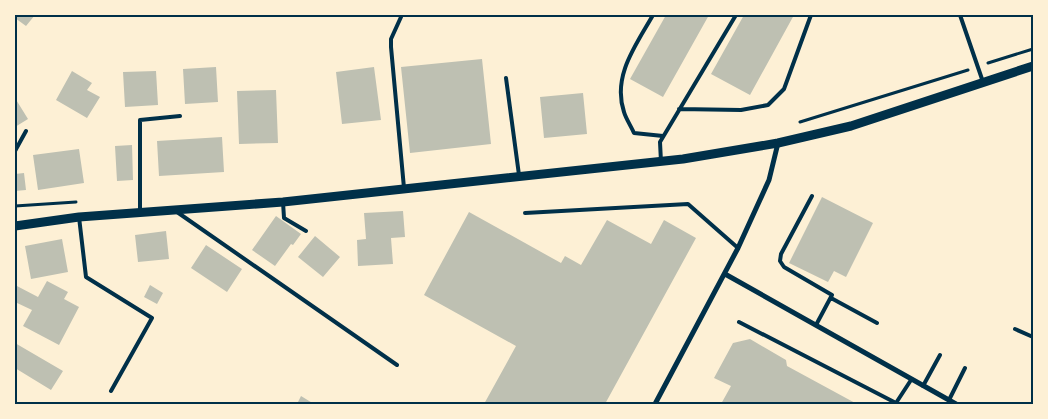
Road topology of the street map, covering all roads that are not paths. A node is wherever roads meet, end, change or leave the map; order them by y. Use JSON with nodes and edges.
{"nodes":[{"id":1,"x":653,"y":15,"type":"edge"},
{"id":2,"x":736,"y":15,"type":"edge"},
{"id":3,"x":811,"y":15,"type":"edge"},
{"id":4,"x":960,"y":15,"type":"edge"},
{"id":5,"x":401,"y":17,"type":"dead end"},
{"id":6,"x":1033,"y":66,"type":"edge"},
{"id":7,"x":506,"y":78,"type":"dead end"},
{"id":8,"x":983,"y":82,"type":"junction"},
{"id":9,"x":679,"y":109,"type":"junction"},
{"id":10,"x":180,"y":116,"type":"dead end"},
{"id":11,"x":26,"y":131,"type":"dead end"},
{"id":12,"x":663,"y":136,"type":"junction"},
{"id":13,"x":778,"y":143,"type":"junction"},
{"id":14,"x":15,"y":151,"type":"edge"},
{"id":15,"x":662,"y":162,"type":"junction"},
{"id":16,"x":519,"y":178,"type":"junction"},
{"id":17,"x":404,"y":190,"type":"junction"},
{"id":18,"x":812,"y":196,"type":"dead end"},
{"id":19,"x":283,"y":202,"type":"junction"},
{"id":20,"x":175,"y":211,"type":"junction"},
{"id":21,"x":525,"y":213,"type":"dead end"},
{"id":22,"x":140,"y":214,"type":"junction"},
{"id":23,"x":79,"y":218,"type":"junction"},
{"id":24,"x":15,"y":226,"type":"edge"},
{"id":25,"x":306,"y":231,"type":"dead end"},
{"id":26,"x":738,"y":248,"type":"junction"},
{"id":27,"x":725,"y":274,"type":"junction"},
{"id":28,"x":831,"y":298,"type":"junction"},
{"id":29,"x":739,"y":322,"type":"dead end"},
{"id":30,"x":877,"y":323,"type":"dead end"},
{"id":31,"x":816,"y":325,"type":"junction"},
{"id":32,"x":1015,"y":329,"type":"dead end"},
{"id":33,"x":1033,"y":337,"type":"edge"},
{"id":34,"x":940,"y":355,"type":"dead end"},
{"id":35,"x":397,"y":365,"type":"dead end"},
{"id":36,"x":965,"y":368,"type":"dead end"},
{"id":37,"x":911,"y":380,"type":"junction"},
{"id":38,"x":924,"y":386,"type":"junction"},
{"id":39,"x":111,"y":391,"type":"dead end"},
{"id":40,"x":949,"y":400,"type":"junction"},
{"id":41,"x":655,"y":404,"type":"edge"},
{"id":42,"x":956,"y":404,"type":"edge"}],
"edges":[{"from":1,"to":12,"type":"lane"},
{"from":2,"to":9,"type":"lane"},
{"from":3,"to":9,"type":"lane"},
{"from":4,"to":8,"type":"lane"},
{"from":5,"to":17,"type":"lane"},
{"from":6,"to":8,"type":"street"},
{"from":7,"to":16,"type":"lane"},
{"from":8,"to":13,"type":"street"},
{"from":9,"to":12,"type":"lane"},
{"from":10,"to":22,"type":"lane"},
{"from":11,"to":14,"type":"lane"},
{"from":12,"to":15,"type":"lane"},
{"from":13,"to":15,"type":"street"},
{"from":13,"to":26,"type":"street"},
{"from":15,"to":16,"type":"street"},
{"from":16,"to":17,"type":"street"},
{"from":17,"to":19,"type":"street"},
{"from":18,"to":28,"type":"lane"},
{"from":19,"to":20,"type":"street"},
{"from":19,"to":25,"type":"lane"},
{"from":20,"to":22,"type":"street"},
{"from":20,"to":35,"type":"lane"},
{"from":21,"to":26,"type":"lane"},
{"from":22,"to":23,"type":"street"},
{"from":23,"to":24,"type":"street"},
{"from":23,"to":39,"type":"lane"},
{"from":26,"to":27,"type":"street"},
{"from":27,"to":31,"type":"street"},
{"from":27,"to":41,"type":"street"},
{"from":28,"to":30,"type":"lane"},
{"from":28,"to":31,"type":"lane"},
{"from":29,"to":37,"type":"lane"},
{"from":31,"to":37,"type":"street"},
{"from":32,"to":33,"type":"lane"},
{"from":34,"to":38,"type":"lane"},
{"from":36,"to":40,"type":"lane"},
{"from":37,"to":38,"type":"street"},
{"from":38,"to":40,"type":"street"},
{"from":40,"to":42,"type":"street"}]}
